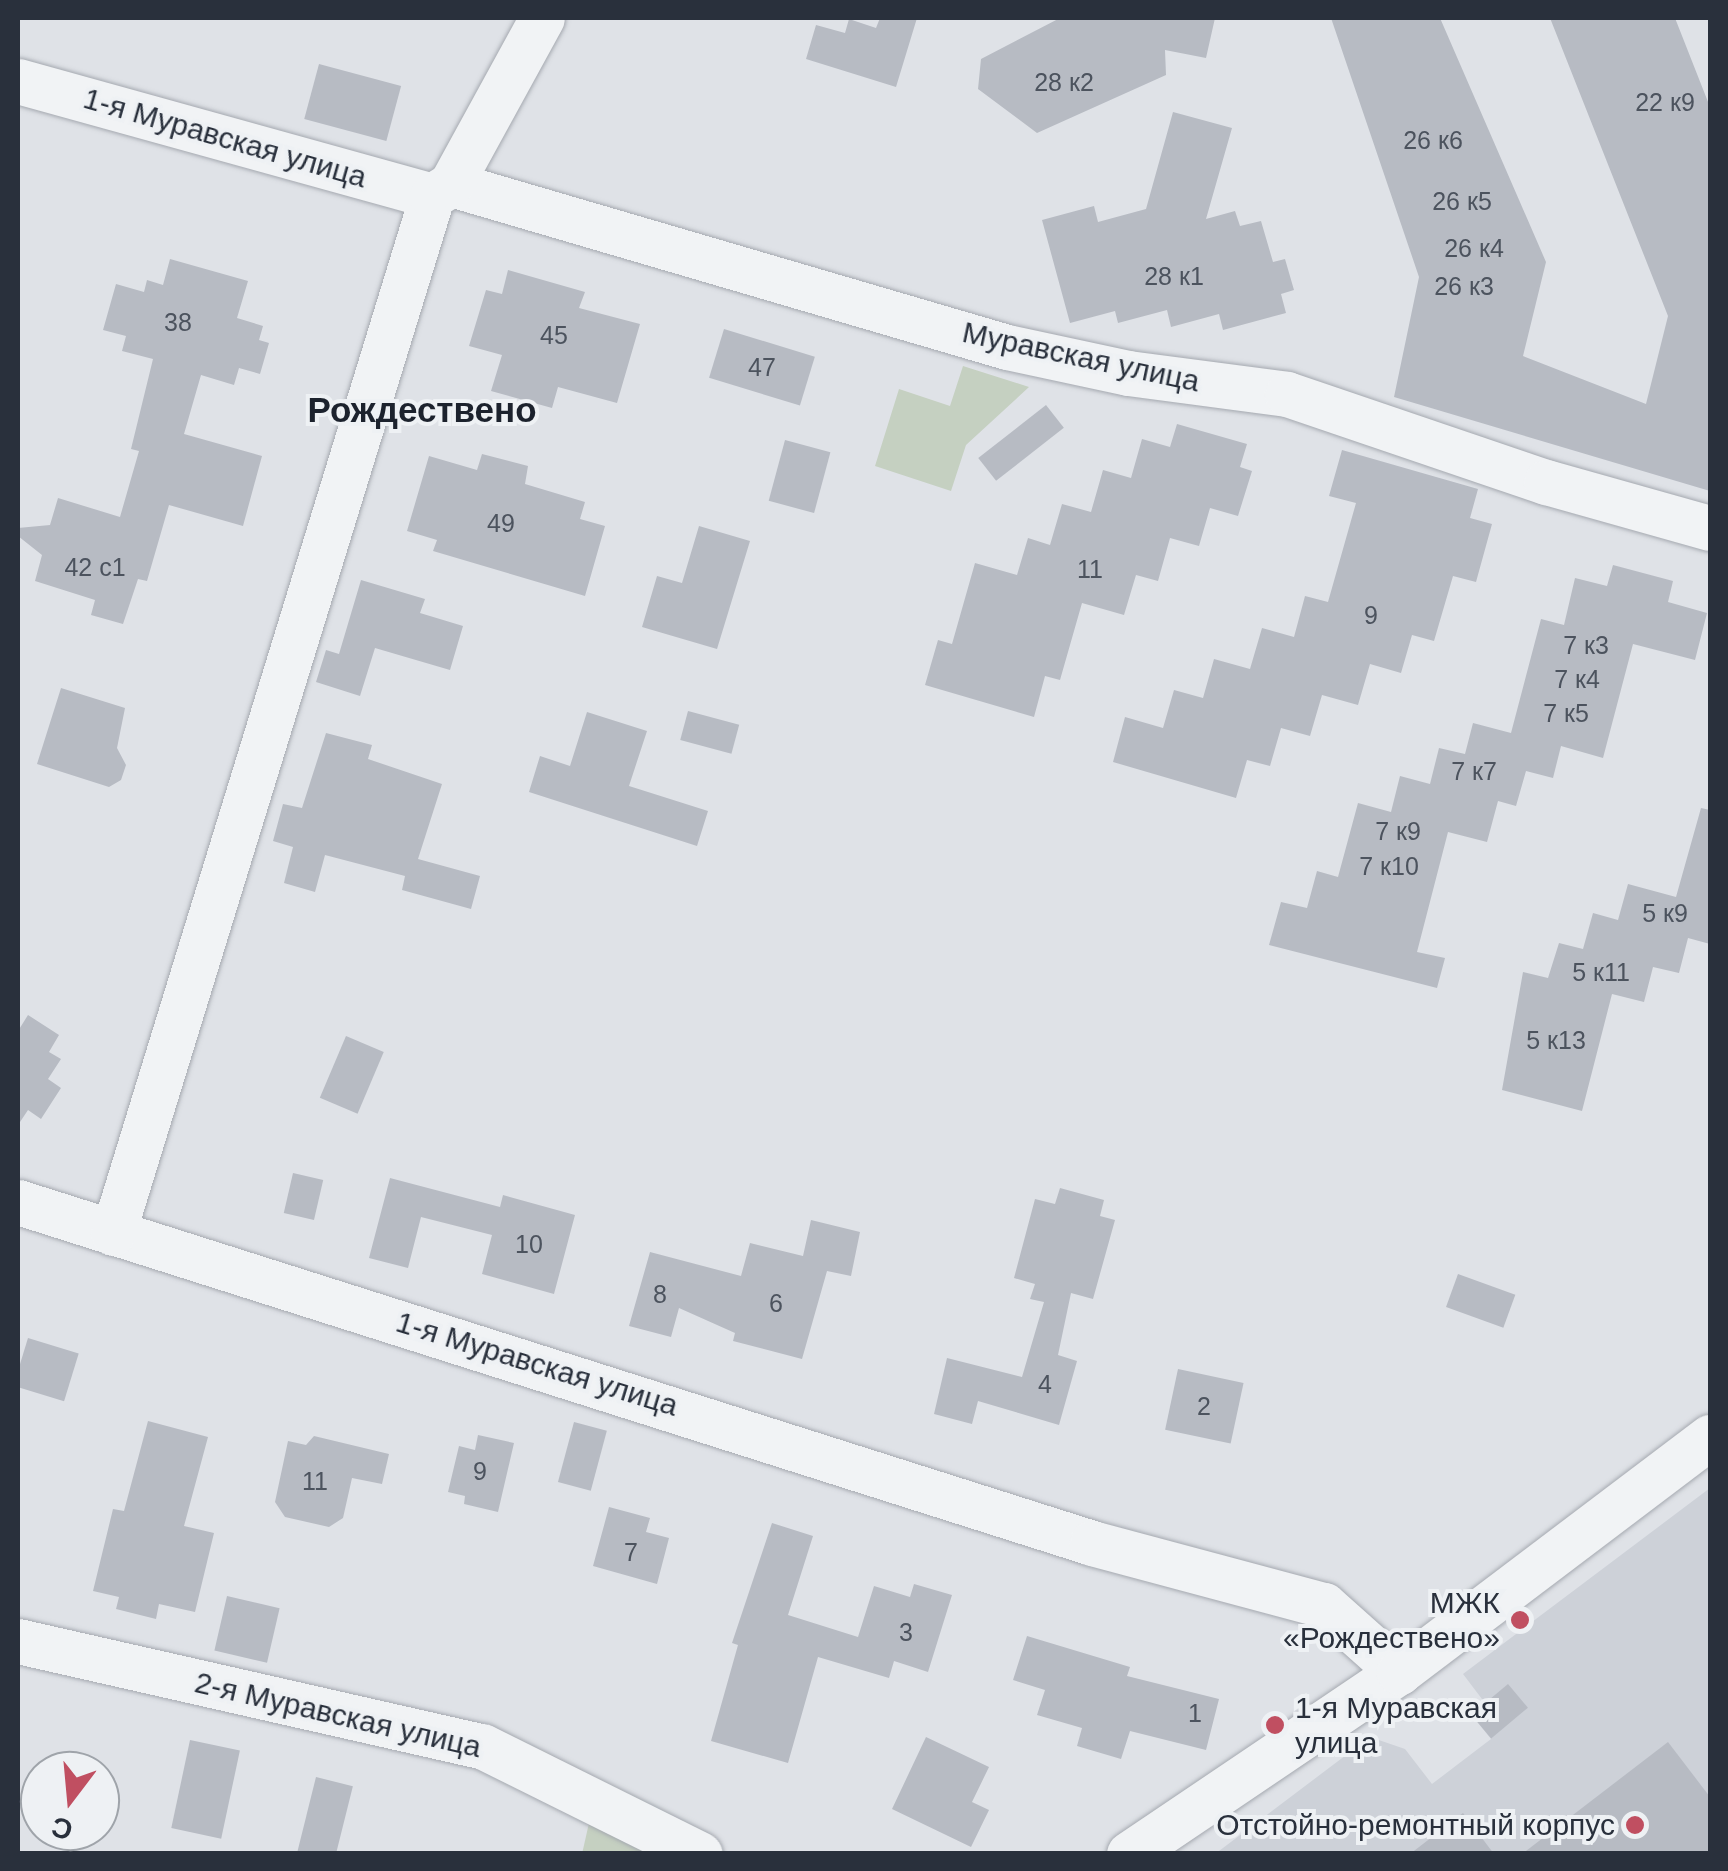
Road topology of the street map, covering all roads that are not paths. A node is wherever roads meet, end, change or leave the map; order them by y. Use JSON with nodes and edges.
{"nodes":[{"id":1,"x":542,"y":18,"type":"edge"},
{"id":2,"x":18,"y":81,"type":"edge"},
{"id":3,"x":441,"y":190,"type":"junction"},
{"id":4,"x":1710,"y":528,"type":"edge"},
{"id":5,"x":18,"y":1202,"type":"edge"},
{"id":6,"x":113,"y":1233,"type":"junction"},
{"id":7,"x":1710,"y":1437,"type":"edge"},
{"id":8,"x":18,"y":1641,"type":"edge"},
{"id":9,"x":1399,"y":1672,"type":"junction"},
{"id":10,"x":700,"y":1854,"type":"edge"},
{"id":11,"x":1129,"y":1854,"type":"edge"}],
"edges":[{"from":1,"to":3,"type":"street"},
{"from":2,"to":3,"type":"street","name":"1-я Муравская улица"},
{"from":3,"to":4,"type":"street","name":"Муравская улица"},
{"from":3,"to":6,"type":"street"},
{"from":5,"to":6,"type":"street","name":"1-я Муравская улица"},
{"from":6,"to":9,"type":"street","name":"1-я Муравская улица"},
{"from":7,"to":9,"type":"street"},
{"from":8,"to":10,"type":"street","name":"2-я Муравская улица"},
{"from":9,"to":11,"type":"street"}]}
